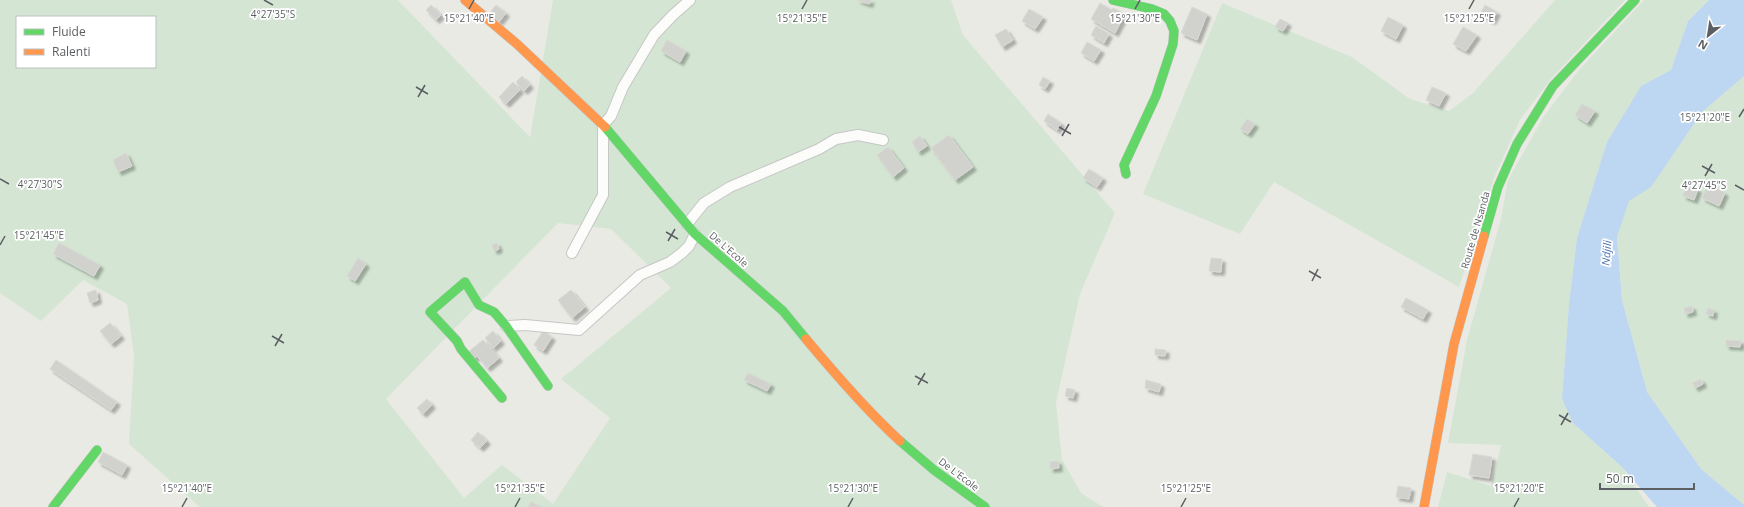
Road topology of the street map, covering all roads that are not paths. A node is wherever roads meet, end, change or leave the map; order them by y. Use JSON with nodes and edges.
{"nodes":[{"id":1,"x":465,"y":0,"type":"edge"},
{"id":2,"x":690,"y":0,"type":"edge"},
{"id":3,"x":1113,"y":0,"type":"edge"},
{"id":4,"x":1635,"y":0,"type":"edge"},
{"id":5,"x":603,"y":125,"type":"junction"},
{"id":6,"x":883,"y":140,"type":"dead end"},
{"id":7,"x":1126,"y":174,"type":"dead end"},
{"id":8,"x":687,"y":224,"type":"junction"},
{"id":9,"x":695,"y":234,"type":"junction"},
{"id":10,"x":572,"y":253,"type":"dead end"},
{"id":11,"x":506,"y":326,"type":"junction"},
{"id":12,"x":548,"y":386,"type":"dead end"},
{"id":13,"x":502,"y":398,"type":"dead end"},
{"id":14,"x":97,"y":450,"type":"dead end"},
{"id":15,"x":53,"y":507,"type":"edge"},
{"id":16,"x":984,"y":507,"type":"edge"},
{"id":17,"x":1424,"y":507,"type":"edge"}],
"edges":[{"from":1,"to":5,"type":"street","name":"De L'Ecole"},
{"from":2,"to":5,"type":"street"},
{"from":3,"to":7,"type":"street"},
{"from":4,"to":17,"type":"street","name":"Route de Nsanda"},
{"from":5,"to":8,"type":"street","name":"De L'Ecole"},
{"from":5,"to":10,"type":"street"},
{"from":6,"to":8,"type":"street"},
{"from":8,"to":9,"type":"street","name":"De L'Ecole"},
{"from":9,"to":11,"type":"street"},
{"from":9,"to":16,"type":"street","name":"De L'Ecole"},
{"from":11,"to":12,"type":"street"},
{"from":11,"to":13,"type":"street"},
{"from":14,"to":15,"type":"street"}]}
